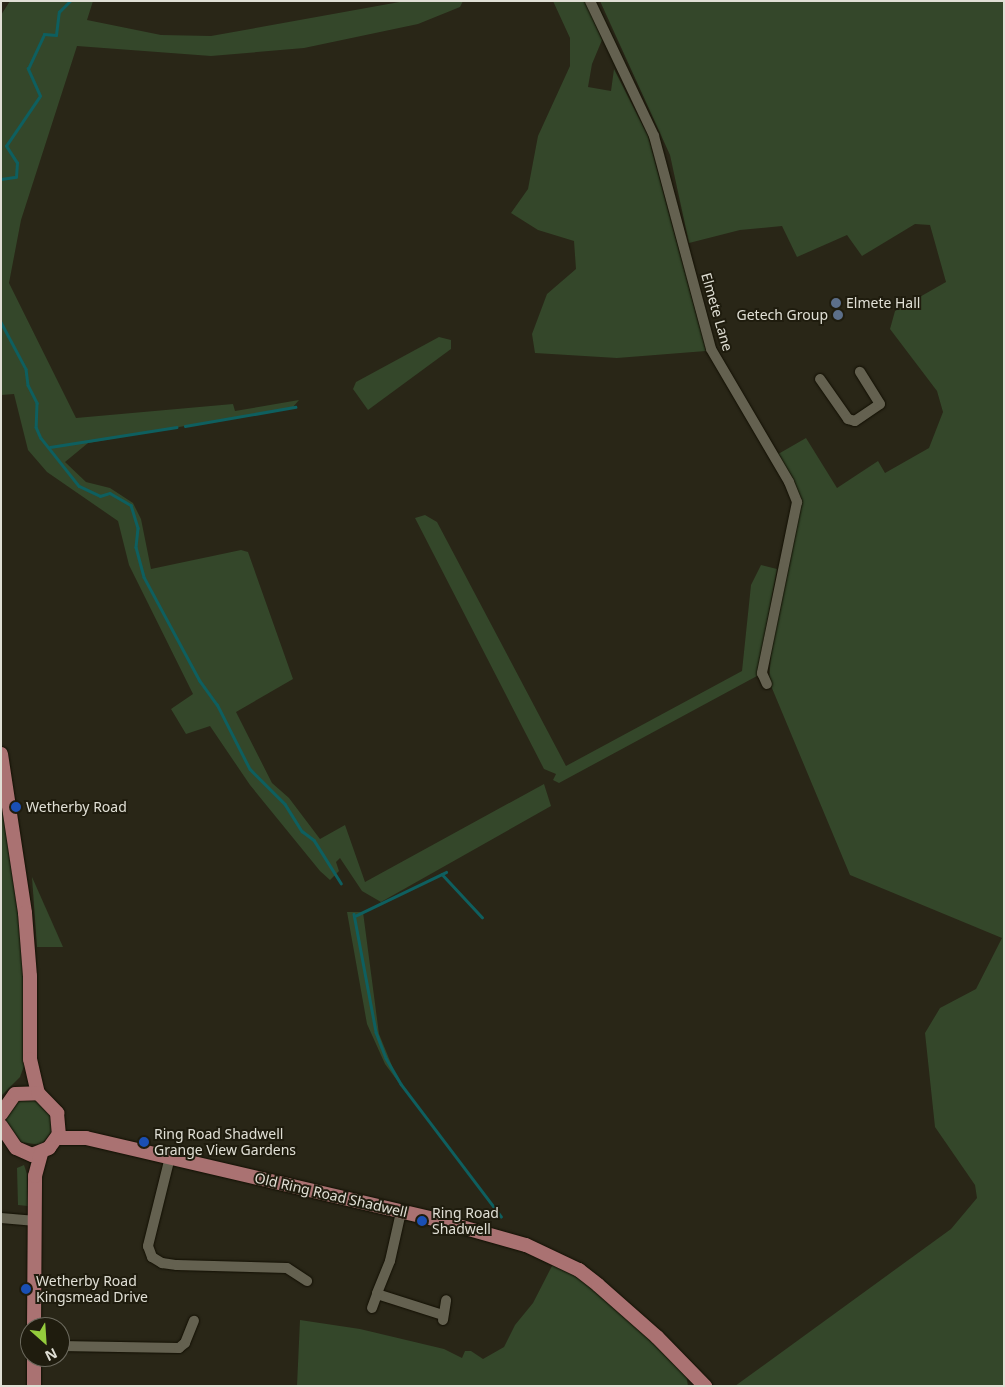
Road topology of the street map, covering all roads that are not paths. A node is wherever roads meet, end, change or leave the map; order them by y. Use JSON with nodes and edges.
{"nodes":[{"id":1,"x":590,"y":1,"type":"edge"},
{"id":2,"x":860,"y":372,"type":"dead end"},
{"id":3,"x":820,"y":379,"type":"dead end"},
{"id":4,"x":767,"y":684,"type":"dead end"},
{"id":5,"x":1,"y":754,"type":"edge"},
{"id":6,"x":30,"y":1059,"type":"junction"},
{"id":7,"x":38,"y":1093,"type":"junction"},
{"id":8,"x":6,"y":1104,"type":"edge"},
{"id":9,"x":57,"y":1113,"type":"junction"},
{"id":10,"x":1,"y":1126,"type":"edge"},
{"id":11,"x":58,"y":1138,"type":"junction"},
{"id":12,"x":86,"y":1138,"type":"junction"},
{"id":13,"x":23,"y":1152,"type":"junction"},
{"id":14,"x":41,"y":1153,"type":"junction"},
{"id":15,"x":170,"y":1158,"type":"junction"},
{"id":16,"x":35,"y":1176,"type":"junction"},
{"id":17,"x":401,"y":1212,"type":"junction"},
{"id":18,"x":1,"y":1218,"type":"edge"},
{"id":19,"x":33,"y":1221,"type":"junction"},
{"id":20,"x":307,"y":1281,"type":"dead end"},
{"id":21,"x":377,"y":1294,"type":"junction"},
{"id":22,"x":446,"y":1300,"type":"dead end"},
{"id":23,"x":372,"y":1308,"type":"dead end"},
{"id":24,"x":34,"y":1317,"type":"edge"},
{"id":25,"x":194,"y":1321,"type":"dead end"},
{"id":26,"x":70,"y":1346,"type":"edge"},
{"id":27,"x":34,"y":1367,"type":"edge"},
{"id":28,"x":34,"y":1386,"type":"edge"},
{"id":29,"x":705,"y":1386,"type":"edge"}],
"edges":[{"from":1,"to":4,"type":"street","name":"Elmete Lane"},
{"from":2,"to":3,"type":"street"},
{"from":5,"to":6,"type":"main road"},
{"from":6,"to":7,"type":"main road"},
{"from":6,"to":8,"type":"main road"},
{"from":7,"to":8,"type":"main road"},
{"from":7,"to":9,"type":"main road","name":"Old Ring Road Shadwell"},
{"from":9,"to":11,"type":"main road"},
{"from":9,"to":12,"type":"main road","name":"Old Ring Road Shadwell"},
{"from":10,"to":13,"type":"main road"},
{"from":11,"to":12,"type":"main road","name":"Old Ring Road Shadwell"},
{"from":11,"to":14,"type":"main road"},
{"from":12,"to":15,"type":"main road","name":"Old Ring Road Shadwell"},
{"from":13,"to":14,"type":"main road"},
{"from":13,"to":16,"type":"main road"},
{"from":14,"to":16,"type":"main road"},
{"from":15,"to":17,"type":"main road","name":"Old Ring Road Shadwell"},
{"from":15,"to":20,"type":"street"},
{"from":16,"to":19,"type":"main road"},
{"from":17,"to":21,"type":"street"},
{"from":17,"to":29,"type":"main road","name":"Old Ring Road Shadwell"},
{"from":18,"to":19,"type":"street"},
{"from":19,"to":24,"type":"main road"},
{"from":21,"to":22,"type":"street"},
{"from":21,"to":23,"type":"street"},
{"from":25,"to":26,"type":"street"},
{"from":27,"to":28,"type":"main road"}]}
